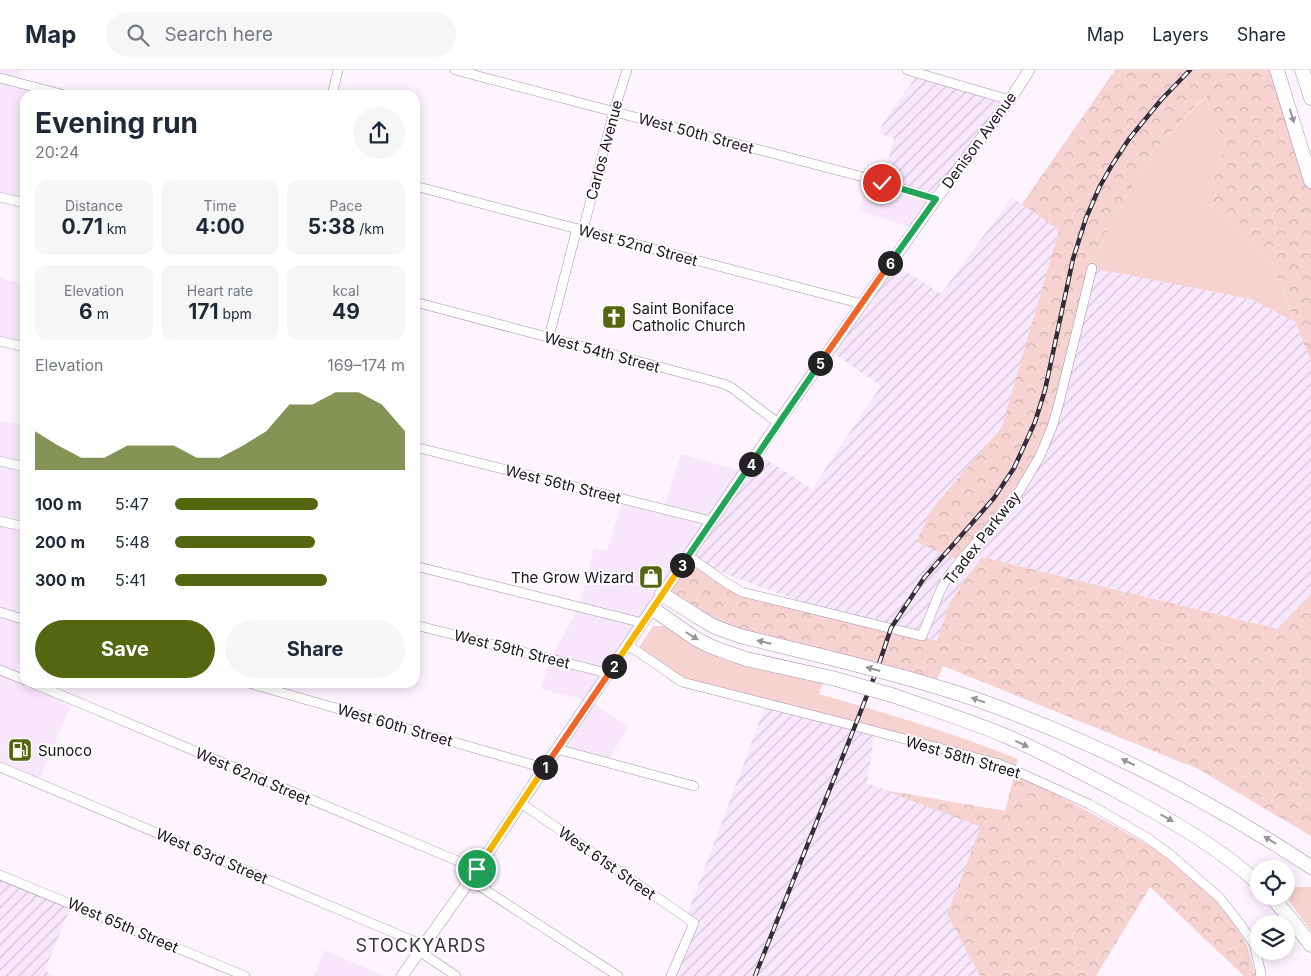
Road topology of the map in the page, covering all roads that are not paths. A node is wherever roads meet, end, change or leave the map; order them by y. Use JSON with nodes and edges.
{"nodes":[{"id":1,"x":338,"y":70,"type":"edge"},
{"id":2,"x":455,"y":70,"type":"edge"},
{"id":3,"x":627,"y":70,"type":"edge"},
{"id":4,"x":907,"y":70,"type":"edge"},
{"id":5,"x":1029,"y":70,"type":"edge"},
{"id":6,"x":1277,"y":70,"type":"edge"},
{"id":7,"x":1302,"y":70,"type":"edge"},
{"id":8,"x":0,"y":78,"type":"edge"},
{"id":9,"x":46,"y":90,"type":"edge"},
{"id":10,"x":333,"y":90,"type":"edge"},
{"id":11,"x":1311,"y":98,"type":"edge"},
{"id":12,"x":1010,"y":100,"type":"junction"},
{"id":13,"x":614,"y":111,"type":"junction"},
{"id":14,"x":1311,"y":181,"type":"edge"},
{"id":15,"x":420,"y":187,"type":"edge"},
{"id":16,"x":0,"y":197,"type":"edge"},
{"id":17,"x":936,"y":199,"type":"junction"},
{"id":18,"x":20,"y":202,"type":"edge"},
{"id":19,"x":580,"y":229,"type":"junction"},
{"id":20,"x":1092,"y":268,"type":"dead end"},
{"id":21,"x":420,"y":303,"type":"edge"},
{"id":22,"x":862,"y":304,"type":"junction"},
{"id":23,"x":549,"y":337,"type":"junction"},
{"id":24,"x":0,"y":341,"type":"edge"},
{"id":25,"x":20,"y":347,"type":"edge"},
{"id":26,"x":778,"y":423,"type":"junction"},
{"id":27,"x":420,"y":448,"type":"edge"},
{"id":28,"x":0,"y":460,"type":"edge"},
{"id":29,"x":20,"y":466,"type":"edge"},
{"id":30,"x":0,"y":521,"type":"edge"},
{"id":31,"x":711,"y":521,"type":"junction"},
{"id":32,"x":20,"y":526,"type":"edge"},
{"id":33,"x":688,"y":556,"type":"junction"},
{"id":34,"x":420,"y":567,"type":"edge"},
{"id":35,"x":662,"y":594,"type":"junction"},
{"id":36,"x":652,"y":609,"type":"junction"},
{"id":37,"x":0,"y":612,"type":"edge"},
{"id":38,"x":20,"y":618,"type":"edge"},
{"id":39,"x":643,"y":623,"type":"junction"},
{"id":40,"x":420,"y":626,"type":"edge"},
{"id":41,"x":628,"y":645,"type":"junction"},
{"id":42,"x":0,"y":670,"type":"edge"},
{"id":43,"x":608,"y":675,"type":"junction"},
{"id":44,"x":20,"y":678,"type":"edge"},
{"id":45,"x":44,"y":688,"type":"edge"},
{"id":46,"x":266,"y":688,"type":"edge"},
{"id":47,"x":557,"y":749,"type":"junction"},
{"id":48,"x":0,"y":767,"type":"edge"},
{"id":49,"x":544,"y":768,"type":"junction"},
{"id":50,"x":694,"y":786,"type":"dead end"},
{"id":51,"x":521,"y":803,"type":"junction"},
{"id":52,"x":1311,"y":867,"type":"edge"},
{"id":53,"x":477,"y":869,"type":"junction"},
{"id":54,"x":0,"y":875,"type":"edge"},
{"id":55,"x":1250,"y":876,"type":"edge"},
{"id":56,"x":470,"y":880,"type":"junction"},
{"id":57,"x":1279,"y":905,"type":"edge"},
{"id":58,"x":1311,"y":945,"type":"edge"},
{"id":59,"x":421,"y":948,"type":"junction"},
{"id":60,"x":245,"y":976,"type":"edge"},
{"id":61,"x":402,"y":976,"type":"edge"},
{"id":62,"x":456,"y":976,"type":"edge"},
{"id":63,"x":618,"y":976,"type":"edge"},
{"id":64,"x":671,"y":976,"type":"edge"},
{"id":65,"x":1260,"y":976,"type":"edge"}],
"edges":[{"from":1,"to":10,"type":"street"},
{"from":2,"to":13,"type":"street","name":"West 50th Street"},
{"from":3,"to":13,"type":"street","name":"Carlos Avenue"},
{"from":4,"to":12,"type":"street"},
{"from":5,"to":12,"type":"main road","name":"Denison Avenue"},
{"from":6,"to":14,"type":"highway","one_way":true},
{"from":7,"to":11,"type":"highway"},
{"from":8,"to":9,"type":"street"},
{"from":12,"to":17,"type":"main road","name":"Denison Avenue"},
{"from":13,"to":17,"type":"street","name":"West 50th Street"},
{"from":13,"to":19,"type":"street","name":"Carlos Avenue"},
{"from":15,"to":19,"type":"street","name":"West 52nd Street"},
{"from":16,"to":18,"type":"street"},
{"from":17,"to":22,"type":"main road","name":"Denison Avenue"},
{"from":19,"to":22,"type":"street","name":"West 52nd Street"},
{"from":19,"to":23,"type":"street","name":"Carlos Avenue"},
{"from":20,"to":33,"type":"street","name":"Tradex Parkway"},
{"from":21,"to":23,"type":"street","name":"West 54th Street"},
{"from":22,"to":26,"type":"main road","name":"Denison Avenue"},
{"from":23,"to":26,"type":"street","name":"West 54th Street"},
{"from":24,"to":25,"type":"street"},
{"from":26,"to":31,"type":"main road","name":"Denison Avenue"},
{"from":27,"to":31,"type":"street","name":"West 56th Street"},
{"from":28,"to":29,"type":"street"},
{"from":30,"to":32,"type":"street"},
{"from":31,"to":33,"type":"main road","name":"Denison Avenue"},
{"from":33,"to":35,"type":"main road","name":"Denison Avenue"},
{"from":34,"to":39,"type":"street"},
{"from":35,"to":36,"type":"main road","name":"Denison Avenue"},
{"from":52,"to":35,"type":"highway","one_way":true,"bridge":true},
{"from":36,"to":39,"type":"main road","name":"Denison Avenue"},
{"from":36,"to":55,"type":"highway","one_way":true,"bridge":true},
{"from":37,"to":38,"type":"street"},
{"from":39,"to":41,"type":"main road","name":"Denison Avenue"},
{"from":40,"to":43,"type":"street","name":"West 59th Street"},
{"from":41,"to":43,"type":"main road","name":"Denison Avenue"},
{"from":41,"to":65,"type":"street","name":"West 58th Street"},
{"from":42,"to":44,"type":"street"},
{"from":43,"to":47,"type":"main road","name":"Denison Avenue"},
{"from":45,"to":53,"type":"street","name":"West 62nd Street"},
{"from":46,"to":49,"type":"street","name":"West 60th Street"},
{"from":47,"to":49,"type":"main road","name":"Denison Avenue"},
{"from":47,"to":50,"type":"street"},
{"from":48,"to":59,"type":"street","name":"West 63rd Street"},
{"from":49,"to":51,"type":"main road","name":"Denison Avenue"},
{"from":51,"to":53,"type":"main road","name":"Denison Avenue"},
{"from":51,"to":64,"type":"street","name":"West 61st Street"},
{"from":53,"to":56,"type":"main road","name":"Denison Avenue"},
{"from":54,"to":60,"type":"street","name":"West 65th Street"},
{"from":56,"to":59,"type":"main road","name":"Denison Avenue"},
{"from":56,"to":63,"type":"street"},
{"from":57,"to":58,"type":"highway"},
{"from":59,"to":61,"type":"main road","name":"Denison Avenue"},
{"from":59,"to":62,"type":"street","name":"West 63rd Street"}]}
